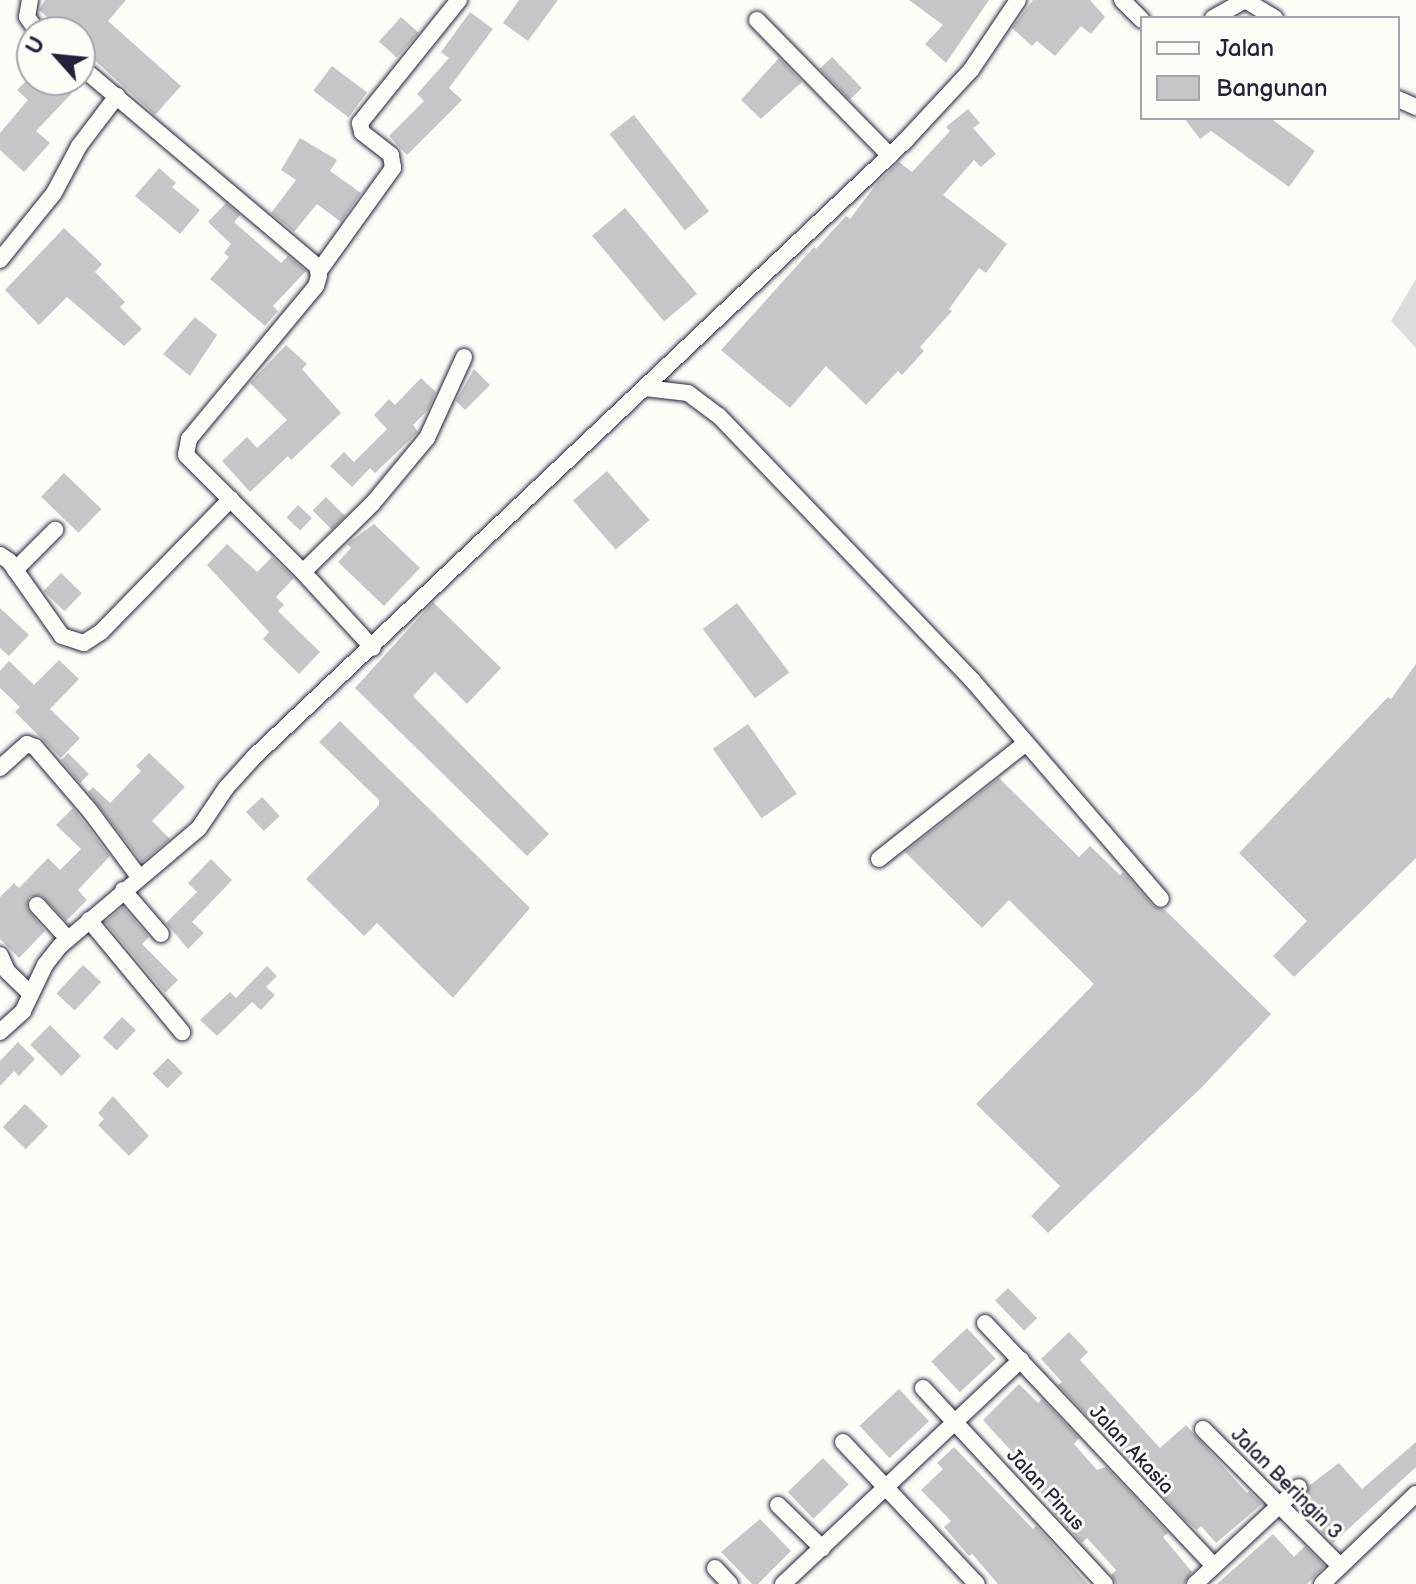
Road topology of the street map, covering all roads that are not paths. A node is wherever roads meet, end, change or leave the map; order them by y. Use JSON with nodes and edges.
{"nodes":[{"id":1,"x":459,"y":0,"type":"edge"},
{"id":2,"x":1018,"y":0,"type":"edge"},
{"id":3,"x":1122,"y":0,"type":"edge"},
{"id":4,"x":1217,"y":16,"type":"edge"},
{"id":5,"x":1272,"y":16,"type":"edge"},
{"id":6,"x":1140,"y":18,"type":"edge"},
{"id":7,"x":757,"y":20,"type":"dead end"},
{"id":8,"x":96,"y":79,"type":"edge"},
{"id":9,"x":117,"y":96,"type":"junction"},
{"id":10,"x":890,"y":156,"type":"junction"},
{"id":11,"x":0,"y":260,"type":"edge"},
{"id":12,"x":319,"y":271,"type":"junction"},
{"id":13,"x":464,"y":357,"type":"dead end"},
{"id":14,"x":645,"y":388,"type":"junction"},
{"id":15,"x":231,"y":499,"type":"junction"},
{"id":16,"x":55,"y":530,"type":"dead end"},
{"id":17,"x":0,"y":555,"type":"edge"},
{"id":18,"x":15,"y":570,"type":"junction"},
{"id":19,"x":303,"y":572,"type":"junction"},
{"id":20,"x":373,"y":648,"type":"junction"},
{"id":21,"x":1026,"y":743,"type":"junction"},
{"id":22,"x":0,"y":768,"type":"edge"},
{"id":23,"x":879,"y":859,"type":"dead end"},
{"id":24,"x":139,"y":877,"type":"junction"},
{"id":25,"x":123,"y":890,"type":"junction"},
{"id":26,"x":1161,"y":899,"type":"dead end"},
{"id":27,"x":37,"y":905,"type":"dead end"},
{"id":28,"x":89,"y":920,"type":"junction"},
{"id":29,"x":161,"y":934,"type":"dead end"},
{"id":30,"x":68,"y":939,"type":"junction"},
{"id":31,"x":0,"y":955,"type":"edge"},
{"id":32,"x":31,"y":994,"type":"junction"},
{"id":33,"x":0,"y":1032,"type":"edge"},
{"id":34,"x":182,"y":1032,"type":"dead end"},
{"id":35,"x":985,"y":1323,"type":"dead end"},
{"id":36,"x":1021,"y":1360,"type":"junction"},
{"id":37,"x":923,"y":1388,"type":"dead end"},
{"id":38,"x":955,"y":1422,"type":"junction"},
{"id":39,"x":1203,"y":1429,"type":"dead end"},
{"id":40,"x":843,"y":1442,"type":"dead end"},
{"id":41,"x":886,"y":1487,"type":"junction"},
{"id":42,"x":1299,"y":1487,"type":"dead end"},
{"id":43,"x":1416,"y":1494,"type":"edge"},
{"id":44,"x":778,"y":1505,"type":"dead end"},
{"id":45,"x":1278,"y":1506,"type":"junction"},
{"id":46,"x":822,"y":1548,"type":"junction"},
{"id":47,"x":1214,"y":1566,"type":"junction"},
{"id":48,"x":1340,"y":1566,"type":"junction"},
{"id":49,"x":715,"y":1568,"type":"dead end"},
{"id":50,"x":730,"y":1584,"type":"edge"},
{"id":51,"x":783,"y":1584,"type":"edge"},
{"id":52,"x":977,"y":1584,"type":"edge"},
{"id":53,"x":1105,"y":1584,"type":"edge"},
{"id":54,"x":1195,"y":1584,"type":"edge"},
{"id":55,"x":1322,"y":1584,"type":"edge"}],
"edges":[{"from":1,"to":12,"type":"street"},
{"from":2,"to":10,"type":"street"},
{"from":3,"to":6,"type":"street"},
{"from":4,"to":5,"type":"street"},
{"from":7,"to":10,"type":"street"},
{"from":8,"to":9,"type":"street"},
{"from":9,"to":11,"type":"street"},
{"from":9,"to":12,"type":"street"},
{"from":10,"to":14,"type":"street"},
{"from":12,"to":15,"type":"street"},
{"from":13,"to":19,"type":"street"},
{"from":14,"to":20,"type":"street"},
{"from":14,"to":21,"type":"street"},
{"from":15,"to":18,"type":"street"},
{"from":15,"to":19,"type":"street"},
{"from":16,"to":18,"type":"street"},
{"from":17,"to":18,"type":"street"},
{"from":19,"to":20,"type":"street"},
{"from":20,"to":24,"type":"street"},
{"from":21,"to":23,"type":"street"},
{"from":21,"to":26,"type":"street"},
{"from":22,"to":24,"type":"street"},
{"from":24,"to":25,"type":"street"},
{"from":25,"to":28,"type":"street"},
{"from":25,"to":29,"type":"street"},
{"from":27,"to":30,"type":"street"},
{"from":28,"to":30,"type":"street"},
{"from":28,"to":34,"type":"street"},
{"from":30,"to":32,"type":"street"},
{"from":31,"to":32,"type":"street"},
{"from":32,"to":33,"type":"street"},
{"from":35,"to":36,"type":"street","name":"Jalan Akasia"},
{"from":36,"to":38,"type":"street"},
{"from":36,"to":47,"type":"street","name":"Jalan Akasia"},
{"from":37,"to":38,"type":"street","name":"Jalan Pinus"},
{"from":38,"to":41,"type":"street"},
{"from":38,"to":53,"type":"street","name":"Jalan Pinus"},
{"from":39,"to":45,"type":"street","name":"Jalan Beringin 3"},
{"from":40,"to":41,"type":"street"},
{"from":41,"to":46,"type":"street"},
{"from":41,"to":52,"type":"street"},
{"from":42,"to":45,"type":"street"},
{"from":43,"to":48,"type":"street"},
{"from":44,"to":46,"type":"street"},
{"from":45,"to":47,"type":"street"},
{"from":45,"to":48,"type":"street","name":"Jalan Beringin 3"},
{"from":46,"to":51,"type":"street"},
{"from":47,"to":54,"type":"street"},
{"from":48,"to":55,"type":"street"},
{"from":49,"to":50,"type":"street"}]}
